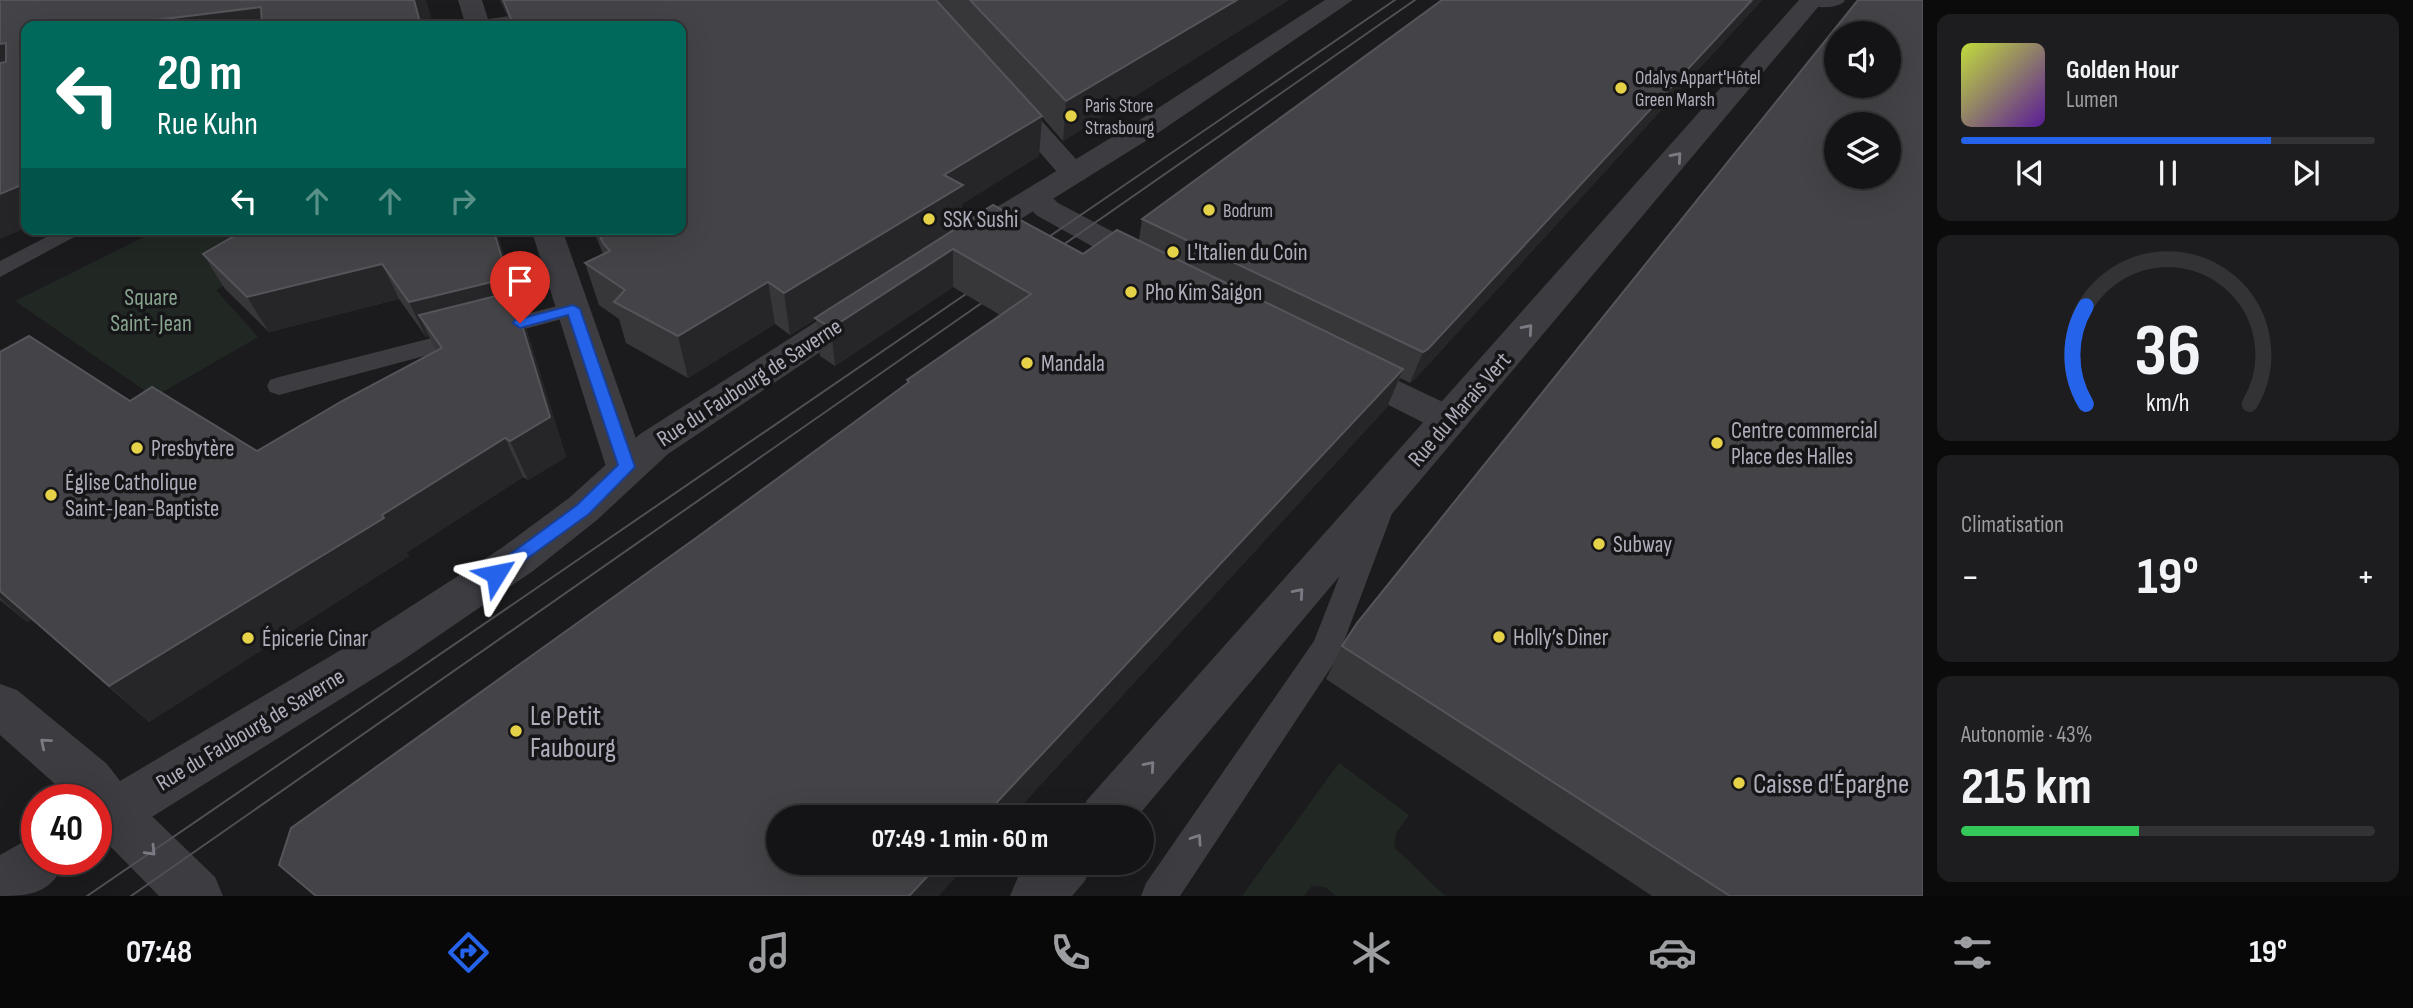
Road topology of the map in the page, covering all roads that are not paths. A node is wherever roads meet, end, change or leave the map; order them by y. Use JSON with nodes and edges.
{"nodes":[{"id":1,"x":470,"y":0,"type":"edge"},
{"id":2,"x":1341,"y":0,"type":"edge"},
{"id":3,"x":1825,"y":1,"type":"edge"},
{"id":4,"x":589,"y":13,"type":"edge"},
{"id":5,"x":1853,"y":13,"type":"edge"},
{"id":6,"x":476,"y":21,"type":"edge"},
{"id":7,"x":529,"y":21,"type":"edge"},
{"id":8,"x":991,"y":80,"type":"edge"},
{"id":9,"x":1074,"y":174,"type":"junction"},
{"id":10,"x":1035,"y":197,"type":"junction"},
{"id":11,"x":67,"y":235,"type":"edge"},
{"id":12,"x":549,"y":235,"type":"edge"},
{"id":13,"x":943,"y":255,"type":"edge"},
{"id":14,"x":0,"y":270,"type":"edge"},
{"id":15,"x":1175,"y":284,"type":"edge"},
{"id":16,"x":886,"y":292,"type":"edge"},
{"id":17,"x":573,"y":309,"type":"junction"},
{"id":18,"x":1325,"y":358,"type":"edge"},
{"id":19,"x":279,"y":386,"type":"dead end"},
{"id":20,"x":1449,"y":420,"type":"junction"},
{"id":21,"x":626,"y":467,"type":"junction"},
{"id":22,"x":1386,"y":492,"type":"junction"},
{"id":23,"x":0,"y":705,"type":"edge"},
{"id":24,"x":90,"y":784,"type":"edge"},
{"id":25,"x":1115,"y":805,"type":"edge"},
{"id":26,"x":112,"y":814,"type":"edge"},
{"id":27,"x":112,"y":824,"type":"edge"},
{"id":28,"x":21,"y":872,"type":"edge"},
{"id":29,"x":1055,"y":875,"type":"edge"},
{"id":30,"x":0,"y":886,"type":"edge"},
{"id":31,"x":196,"y":896,"type":"edge"},
{"id":32,"x":1037,"y":896,"type":"edge"},
{"id":33,"x":1158,"y":896,"type":"edge"}],
"edges":[{"from":1,"to":6,"type":"street"},
{"from":2,"to":9,"type":"street"},
{"from":3,"to":5,"type":"lane"},
{"from":20,"to":3,"type":"street","name":"Rue du Marais Vert","one_way":true},
{"from":4,"to":7,"type":"street"},
{"from":8,"to":9,"type":"street"},
{"from":9,"to":10,"type":"street"},
{"from":10,"to":13,"type":"street"},
{"from":10,"to":15,"type":"street"},
{"from":11,"to":14,"type":"lane"},
{"from":12,"to":17,"type":"street"},
{"from":16,"to":21,"type":"street","name":"Rue du Faubourg de Saverne"},
{"from":17,"to":19,"type":"lane"},
{"from":17,"to":21,"type":"street"},
{"from":18,"to":20,"type":"street"},
{"from":20,"to":22,"type":"street","name":"Rue du Marais Vert"},
{"from":21,"to":26,"type":"street","name":"Rue du Faubourg de Saverne"},
{"from":25,"to":22,"type":"street","name":"Rue du Marais Vert","one_way":true},
{"from":33,"to":22,"type":"lane","one_way":true},
{"from":24,"to":23,"type":"street","one_way":true},
{"from":27,"to":31,"type":"street","one_way":true},
{"from":28,"to":30,"type":"street"},
{"from":29,"to":32,"type":"street"}]}
